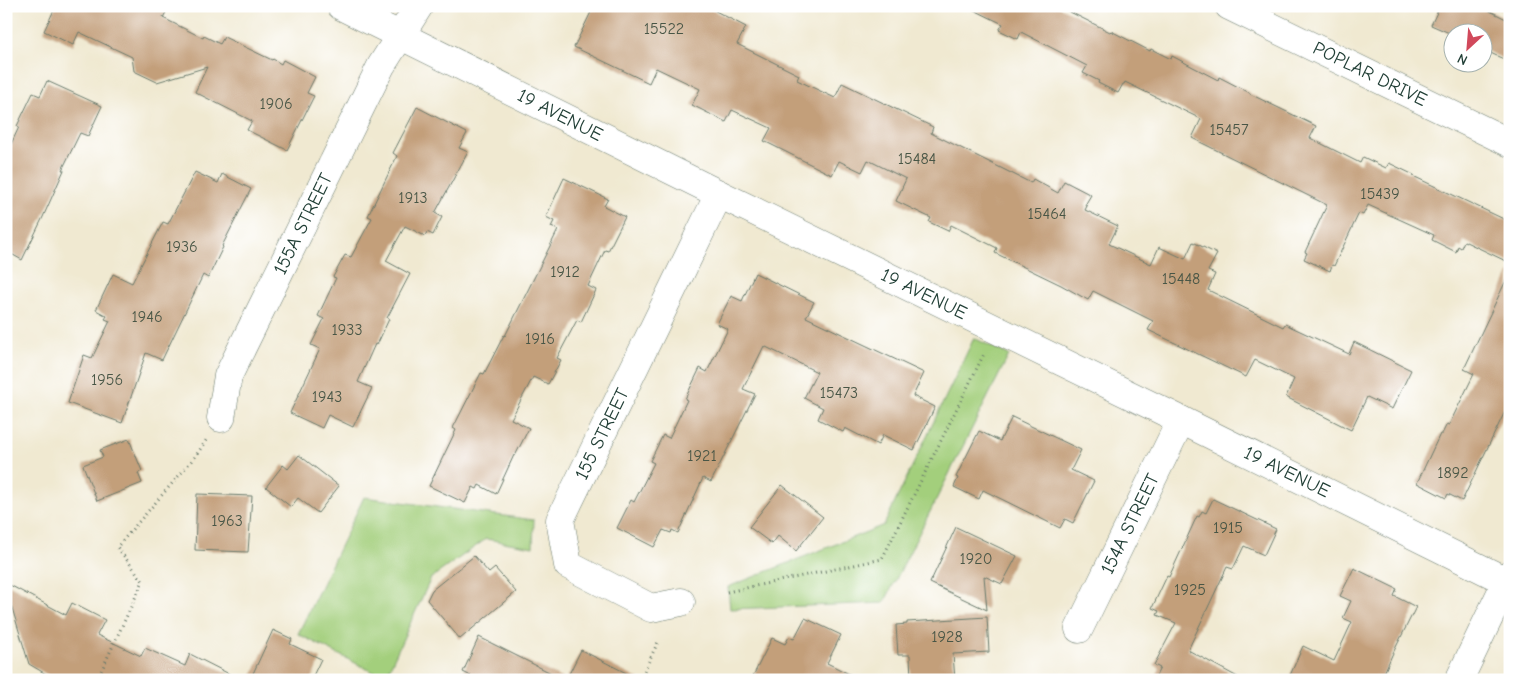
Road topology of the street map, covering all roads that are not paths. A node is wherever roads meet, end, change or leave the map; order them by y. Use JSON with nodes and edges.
{"nodes":[{"id":1,"x":341,"y":6,"type":"edge"},
{"id":2,"x":419,"y":6,"type":"edge"},
{"id":3,"x":1229,"y":6,"type":"edge"},
{"id":4,"x":400,"y":35,"type":"junction"},
{"id":5,"x":1510,"y":143,"type":"edge"},
{"id":6,"x":718,"y":194,"type":"junction"},
{"id":7,"x":221,"y":418,"type":"road end"},
{"id":8,"x":1181,"y":420,"type":"junction"},
{"id":9,"x":1508,"y":578,"type":"edge"},
{"id":10,"x":681,"y":602,"type":"dead end"},
{"id":11,"x":1079,"y":629,"type":"dead end"},
{"id":12,"x":1459,"y":680,"type":"edge"}],
"edges":[{"from":1,"to":4,"type":"street","name":"19 AVENUE"},
{"from":2,"to":4,"type":"street"},
{"from":3,"to":5,"type":"street","name":"POPLAR DRIVE"},
{"from":4,"to":6,"type":"street","name":"19 AVENUE"},
{"from":4,"to":7,"type":"street","name":"155A STREET"},
{"from":6,"to":8,"type":"street","name":"19 AVENUE"},
{"from":6,"to":10,"type":"street","name":"155 STREET"},
{"from":8,"to":9,"type":"street","name":"19 AVENUE"},
{"from":8,"to":11,"type":"street","name":"154A STREET"},
{"from":9,"to":12,"type":"street"}]}
